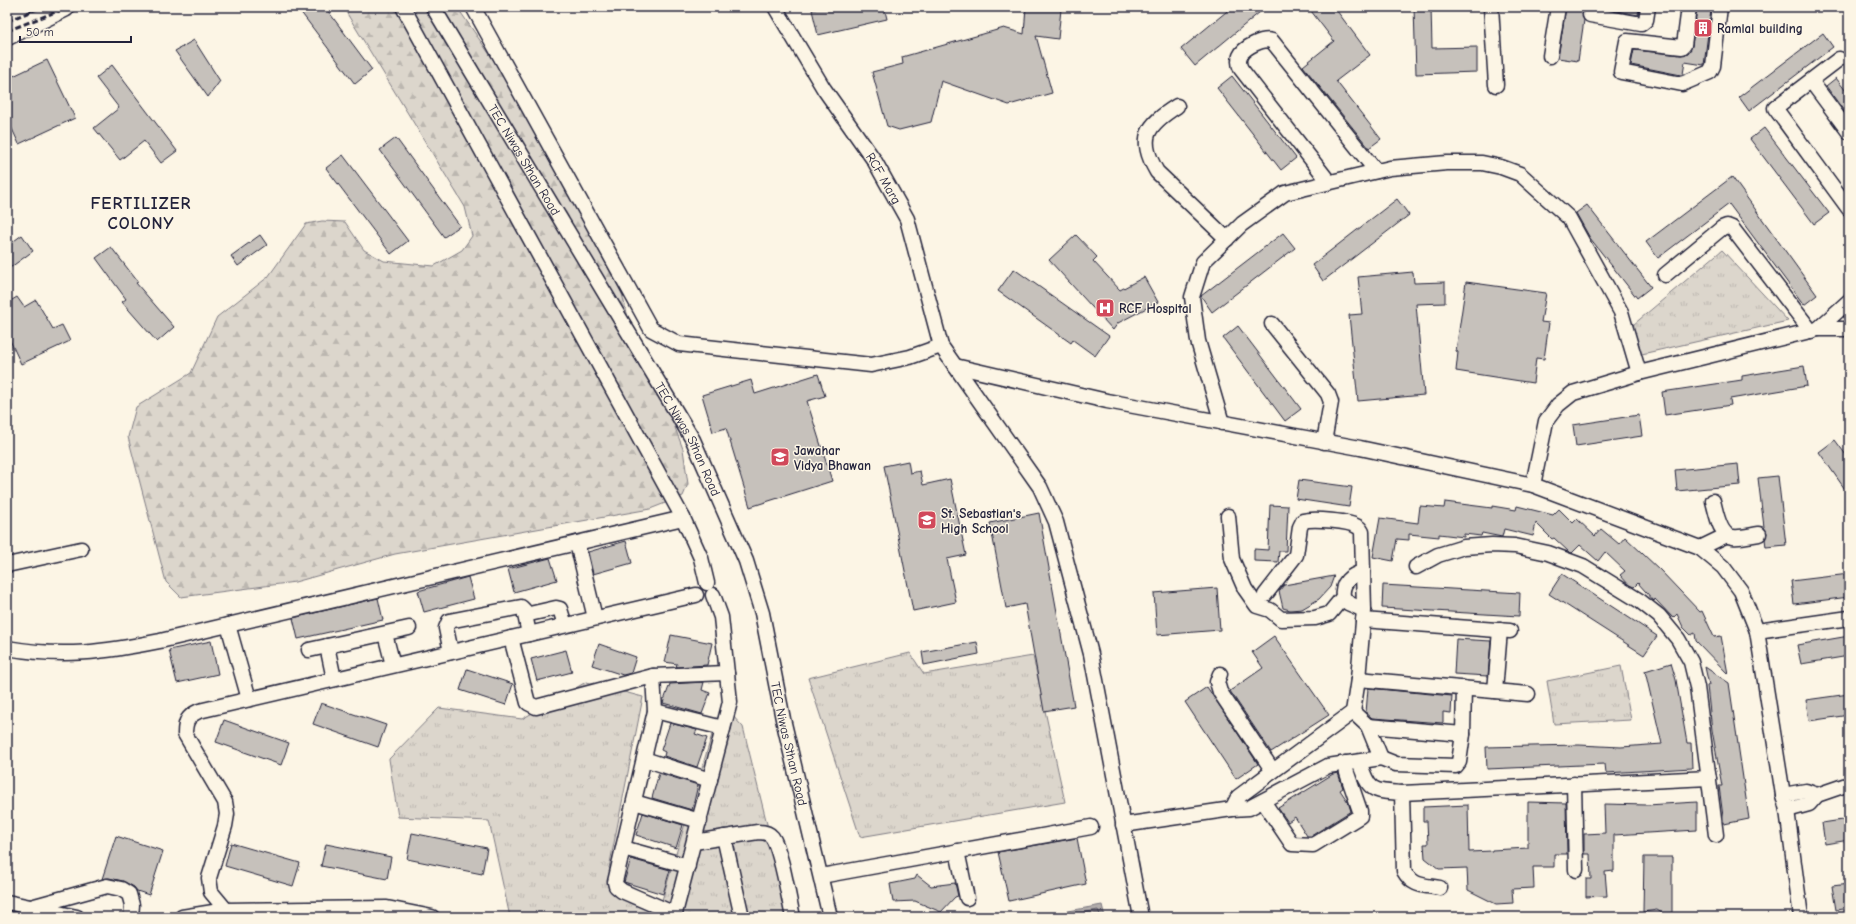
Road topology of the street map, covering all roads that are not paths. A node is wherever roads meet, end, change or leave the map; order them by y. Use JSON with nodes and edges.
{"nodes":[{"id":1,"x":20,"y":7,"type":"edge"},
{"id":2,"x":64,"y":7,"type":"edge"},
{"id":3,"x":403,"y":7,"type":"edge"},
{"id":4,"x":433,"y":7,"type":"edge"},
{"id":5,"x":473,"y":7,"type":"edge"},
{"id":6,"x":775,"y":7,"type":"edge"},
{"id":7,"x":1491,"y":7,"type":"edge"},
{"id":8,"x":1558,"y":7,"type":"edge"},
{"id":9,"x":1648,"y":7,"type":"edge"},
{"id":10,"x":1689,"y":7,"type":"edge"},
{"id":11,"x":1720,"y":7,"type":"edge"},
{"id":12,"x":7,"y":13,"type":"edge"},
{"id":13,"x":1590,"y":16,"type":"dead end"},
{"id":14,"x":7,"y":35,"type":"edge"},
{"id":15,"x":1550,"y":56,"type":"dead end"},
{"id":16,"x":1839,"y":59,"type":"dead end"},
{"id":17,"x":1810,"y":81,"type":"junction"},
{"id":18,"x":1496,"y":85,"type":"dead end"},
{"id":19,"x":1177,"y":106,"type":"dead end"},
{"id":20,"x":1849,"y":132,"type":"edge"},
{"id":21,"x":1376,"y":171,"type":"junction"},
{"id":22,"x":1329,"y":182,"type":"junction"},
{"id":23,"x":1849,"y":209,"type":"edge"},
{"id":24,"x":1227,"y":239,"type":"junction"},
{"id":25,"x":1665,"y":275,"type":"dead end"},
{"id":26,"x":1849,"y":302,"type":"edge"},
{"id":27,"x":1272,"y":324,"type":"dead end"},
{"id":28,"x":1849,"y":329,"type":"edge"},
{"id":29,"x":1815,"y":330,"type":"junction"},
{"id":30,"x":941,"y":346,"type":"junction"},
{"id":31,"x":955,"y":366,"type":"junction"},
{"id":32,"x":1639,"y":373,"type":"junction"},
{"id":33,"x":1222,"y":423,"type":"junction"},
{"id":34,"x":1324,"y":442,"type":"junction"},
{"id":35,"x":1533,"y":485,"type":"junction"},
{"id":36,"x":1713,"y":500,"type":"dead end"},
{"id":37,"x":1228,"y":516,"type":"dead end"},
{"id":38,"x":683,"y":518,"type":"junction"},
{"id":39,"x":1758,"y":534,"type":"dead end"},
{"id":40,"x":1727,"y":535,"type":"junction"},
{"id":41,"x":577,"y":543,"type":"junction"},
{"id":42,"x":1700,"y":548,"type":"junction"},
{"id":43,"x":81,"y":549,"type":"dead end"},
{"id":44,"x":7,"y":565,"type":"edge"},
{"id":45,"x":1416,"y":567,"type":"dead end"},
{"id":46,"x":1363,"y":572,"type":"junction"},
{"id":47,"x":710,"y":589,"type":"junction"},
{"id":48,"x":1250,"y":595,"type":"junction"},
{"id":49,"x":1265,"y":595,"type":"junction"},
{"id":50,"x":1343,"y":597,"type":"junction"},
{"id":51,"x":1270,"y":610,"type":"junction"},
{"id":52,"x":525,"y":615,"type":"junction"},
{"id":53,"x":1363,"y":615,"type":"junction"},
{"id":54,"x":595,"y":618,"type":"junction"},
{"id":55,"x":1849,"y":618,"type":"edge"},
{"id":56,"x":228,"y":625,"type":"junction"},
{"id":57,"x":564,"y":625,"type":"junction"},
{"id":58,"x":409,"y":628,"type":"dead end"},
{"id":59,"x":1757,"y":631,"type":"junction"},
{"id":60,"x":385,"y":634,"type":"junction"},
{"id":61,"x":529,"y":634,"type":"junction"},
{"id":62,"x":511,"y":638,"type":"junction"},
{"id":63,"x":327,"y":646,"type":"junction"},
{"id":64,"x":7,"y":648,"type":"edge"},
{"id":65,"x":309,"y":650,"type":"dead end"},
{"id":66,"x":451,"y":652,"type":"junction"},
{"id":67,"x":393,"y":665,"type":"junction"},
{"id":68,"x":727,"y":673,"type":"junction"},
{"id":69,"x":1220,"y":674,"type":"dead end"},
{"id":70,"x":653,"y":676,"type":"junction"},
{"id":71,"x":1358,"y":678,"type":"junction"},
{"id":72,"x":334,"y":679,"type":"junction"},
{"id":73,"x":1464,"y":688,"type":"junction"},
{"id":74,"x":1495,"y":691,"type":"junction"},
{"id":75,"x":1528,"y":694,"type":"dead end"},
{"id":76,"x":249,"y":699,"type":"junction"},
{"id":77,"x":655,"y":711,"type":"junction"},
{"id":78,"x":1353,"y":712,"type":"junction"},
{"id":79,"x":1368,"y":726,"type":"junction"},
{"id":80,"x":723,"y":728,"type":"junction"},
{"id":81,"x":1463,"y":734,"type":"junction"},
{"id":82,"x":1381,"y":758,"type":"junction"},
{"id":83,"x":644,"y":759,"type":"junction"},
{"id":84,"x":1352,"y":762,"type":"junction"},
{"id":85,"x":1273,"y":771,"type":"junction"},
{"id":86,"x":1709,"y":778,"type":"junction"},
{"id":87,"x":710,"y":780,"type":"junction"},
{"id":88,"x":1574,"y":784,"type":"junction"},
{"id":89,"x":1849,"y":784,"type":"edge"},
{"id":90,"x":1402,"y":793,"type":"junction"},
{"id":91,"x":1783,"y":795,"type":"junction"},
{"id":92,"x":1817,"y":795,"type":"junction"},
{"id":93,"x":1263,"y":801,"type":"junction"},
{"id":94,"x":634,"y":802,"type":"junction"},
{"id":95,"x":1232,"y":808,"type":"junction"},
{"id":96,"x":1787,"y":810,"type":"junction"},
{"id":97,"x":700,"y":821,"type":"junction"},
{"id":98,"x":1123,"y":825,"type":"junction"},
{"id":99,"x":1091,"y":827,"type":"dead end"},
{"id":100,"x":1716,"y":835,"type":"dead end"},
{"id":101,"x":724,"y":837,"type":"junction"},
{"id":102,"x":694,"y":842,"type":"junction"},
{"id":103,"x":623,"y":848,"type":"junction"},
{"id":104,"x":957,"y":851,"type":"junction"},
{"id":105,"x":688,"y":866,"type":"junction"},
{"id":106,"x":1576,"y":870,"type":"dead end"},
{"id":107,"x":821,"y":876,"type":"junction"},
{"id":108,"x":1440,"y":888,"type":"dead end"},
{"id":109,"x":967,"y":898,"type":"dead end"},
{"id":110,"x":7,"y":902,"type":"edge"},
{"id":111,"x":31,"y":907,"type":"junction"},
{"id":112,"x":226,"y":910,"type":"junction"},
{"id":113,"x":675,"y":916,"type":"edge"},
{"id":114,"x":77,"y":917,"type":"edge"},
{"id":115,"x":131,"y":917,"type":"edge"},
{"id":116,"x":182,"y":917,"type":"edge"},
{"id":117,"x":432,"y":917,"type":"edge"},
{"id":118,"x":742,"y":917,"type":"edge"},
{"id":119,"x":793,"y":917,"type":"edge"},
{"id":120,"x":830,"y":917,"type":"edge"},
{"id":121,"x":1141,"y":917,"type":"edge"},
{"id":122,"x":1801,"y":917,"type":"edge"}],
"edges":[{"from":1,"to":12,"type":"main road"},
{"from":2,"to":14,"type":"main road"},
{"from":3,"to":38,"type":"street"},
{"from":4,"to":107,"type":"street","name":"TEC Niwas Sthan Road"},
{"from":5,"to":30,"type":"street"},
{"from":6,"to":30,"type":"street","name":"RCF Marg"},
{"from":7,"to":18,"type":"street"},
{"from":8,"to":15,"type":"street"},
{"from":9,"to":13,"type":"street"},
{"from":10,"to":11,"type":"street"},
{"from":16,"to":17,"type":"street"},
{"from":17,"to":20,"type":"street"},
{"from":17,"to":23,"type":"street"},
{"from":19,"to":24,"type":"street"},
{"from":21,"to":22,"type":"street"},
{"from":21,"to":22,"type":"street"},
{"from":21,"to":32,"type":"street"},
{"from":22,"to":24,"type":"street"},
{"from":24,"to":33,"type":"street"},
{"from":25,"to":29,"type":"street"},
{"from":26,"to":29,"type":"street"},
{"from":27,"to":34,"type":"street"},
{"from":28,"to":29,"type":"street"},
{"from":29,"to":32,"type":"street"},
{"from":30,"to":31,"type":"street","name":"RCF Marg"},
{"from":31,"to":33,"type":"street"},
{"from":31,"to":98,"type":"street","name":"RCF Marg"},
{"from":32,"to":35,"type":"street"},
{"from":33,"to":34,"type":"street"},
{"from":34,"to":35,"type":"street"},
{"from":35,"to":42,"type":"street"},
{"from":36,"to":40,"type":"street"},
{"from":37,"to":48,"type":"street"},
{"from":38,"to":41,"type":"street"},
{"from":38,"to":47,"type":"street"},
{"from":39,"to":40,"type":"street"},
{"from":40,"to":42,"type":"street"},
{"from":41,"to":54,"type":"street"},
{"from":41,"to":56,"type":"street"},
{"from":42,"to":59,"type":"street"},
{"from":43,"to":44,"type":"street"},
{"from":45,"to":86,"type":"street"},
{"from":46,"to":49,"type":"street"},
{"from":46,"to":50,"type":"street"},
{"from":46,"to":53,"type":"street"},
{"from":47,"to":54,"type":"street"},
{"from":47,"to":68,"type":"street"},
{"from":48,"to":49,"type":"street"},
{"from":48,"to":51,"type":"street"},
{"from":49,"to":51,"type":"street"},
{"from":50,"to":51,"type":"street"},
{"from":50,"to":53,"type":"street"},
{"from":52,"to":57,"type":"street"},
{"from":52,"to":61,"type":"street"},
{"from":52,"to":66,"type":"street"},
{"from":53,"to":71,"type":"street"},
{"from":53,"to":74,"type":"street"},
{"from":54,"to":57,"type":"street"},
{"from":55,"to":59,"type":"street"},
{"from":56,"to":64,"type":"street"},
{"from":56,"to":76,"type":"street"},
{"from":57,"to":61,"type":"street"},
{"from":58,"to":60,"type":"street"},
{"from":59,"to":91,"type":"street"},
{"from":60,"to":63,"type":"street"},
{"from":60,"to":67,"type":"street"},
{"from":61,"to":62,"type":"street"},
{"from":62,"to":66,"type":"street"},
{"from":62,"to":70,"type":"street"},
{"from":63,"to":65,"type":"street"},
{"from":63,"to":72,"type":"street"},
{"from":66,"to":67,"type":"street"},
{"from":67,"to":72,"type":"street"},
{"from":68,"to":70,"type":"street"},
{"from":68,"to":80,"type":"street"},
{"from":69,"to":85,"type":"street"},
{"from":70,"to":77,"type":"street"},
{"from":71,"to":73,"type":"street"},
{"from":71,"to":78,"type":"street"},
{"from":72,"to":76,"type":"street"},
{"from":73,"to":74,"type":"street"},
{"from":73,"to":81,"type":"street"},
{"from":74,"to":75,"type":"street"},
{"from":76,"to":112,"type":"street"},
{"from":77,"to":80,"type":"street"},
{"from":77,"to":83,"type":"street"},
{"from":78,"to":79,"type":"street"},
{"from":78,"to":85,"type":"street"},
{"from":79,"to":81,"type":"street"},
{"from":79,"to":82,"type":"street"},
{"from":80,"to":87,"type":"street"},
{"from":81,"to":82,"type":"street"},
{"from":82,"to":84,"type":"street"},
{"from":83,"to":87,"type":"street"},
{"from":83,"to":94,"type":"street"},
{"from":84,"to":90,"type":"street"},
{"from":84,"to":93,"type":"street"},
{"from":84,"to":93,"type":"street"},
{"from":85,"to":95,"type":"street"},
{"from":86,"to":88,"type":"street"},
{"from":86,"to":100,"type":"street"},
{"from":87,"to":97,"type":"street"},
{"from":88,"to":90,"type":"street"},
{"from":88,"to":106,"type":"street"},
{"from":89,"to":92,"type":"street"},
{"from":90,"to":108,"type":"street"},
{"from":91,"to":92,"type":"street"},
{"from":91,"to":96,"type":"street"},
{"from":92,"to":96,"type":"street"},
{"from":93,"to":95,"type":"street"},
{"from":94,"to":97,"type":"street"},
{"from":94,"to":103,"type":"street"},
{"from":95,"to":98,"type":"street"},
{"from":96,"to":122,"type":"street"},
{"from":97,"to":102,"type":"street"},
{"from":98,"to":121,"type":"street","name":"RCF Marg"},
{"from":99,"to":104,"type":"street"},
{"from":101,"to":102,"type":"street"},
{"from":101,"to":118,"type":"street"},
{"from":101,"to":119,"type":"street"},
{"from":102,"to":105,"type":"street"},
{"from":103,"to":105,"type":"street"},
{"from":103,"to":113,"type":"street"},
{"from":104,"to":107,"type":"street"},
{"from":104,"to":109,"type":"street"},
{"from":105,"to":113,"type":"street"},
{"from":107,"to":120,"type":"street","name":"TEC Niwas Sthan Road"},
{"from":110,"to":111,"type":"street"},
{"from":111,"to":114,"type":"street"},
{"from":111,"to":115,"type":"street"},
{"from":112,"to":116,"type":"street"},
{"from":112,"to":117,"type":"street"}]}
